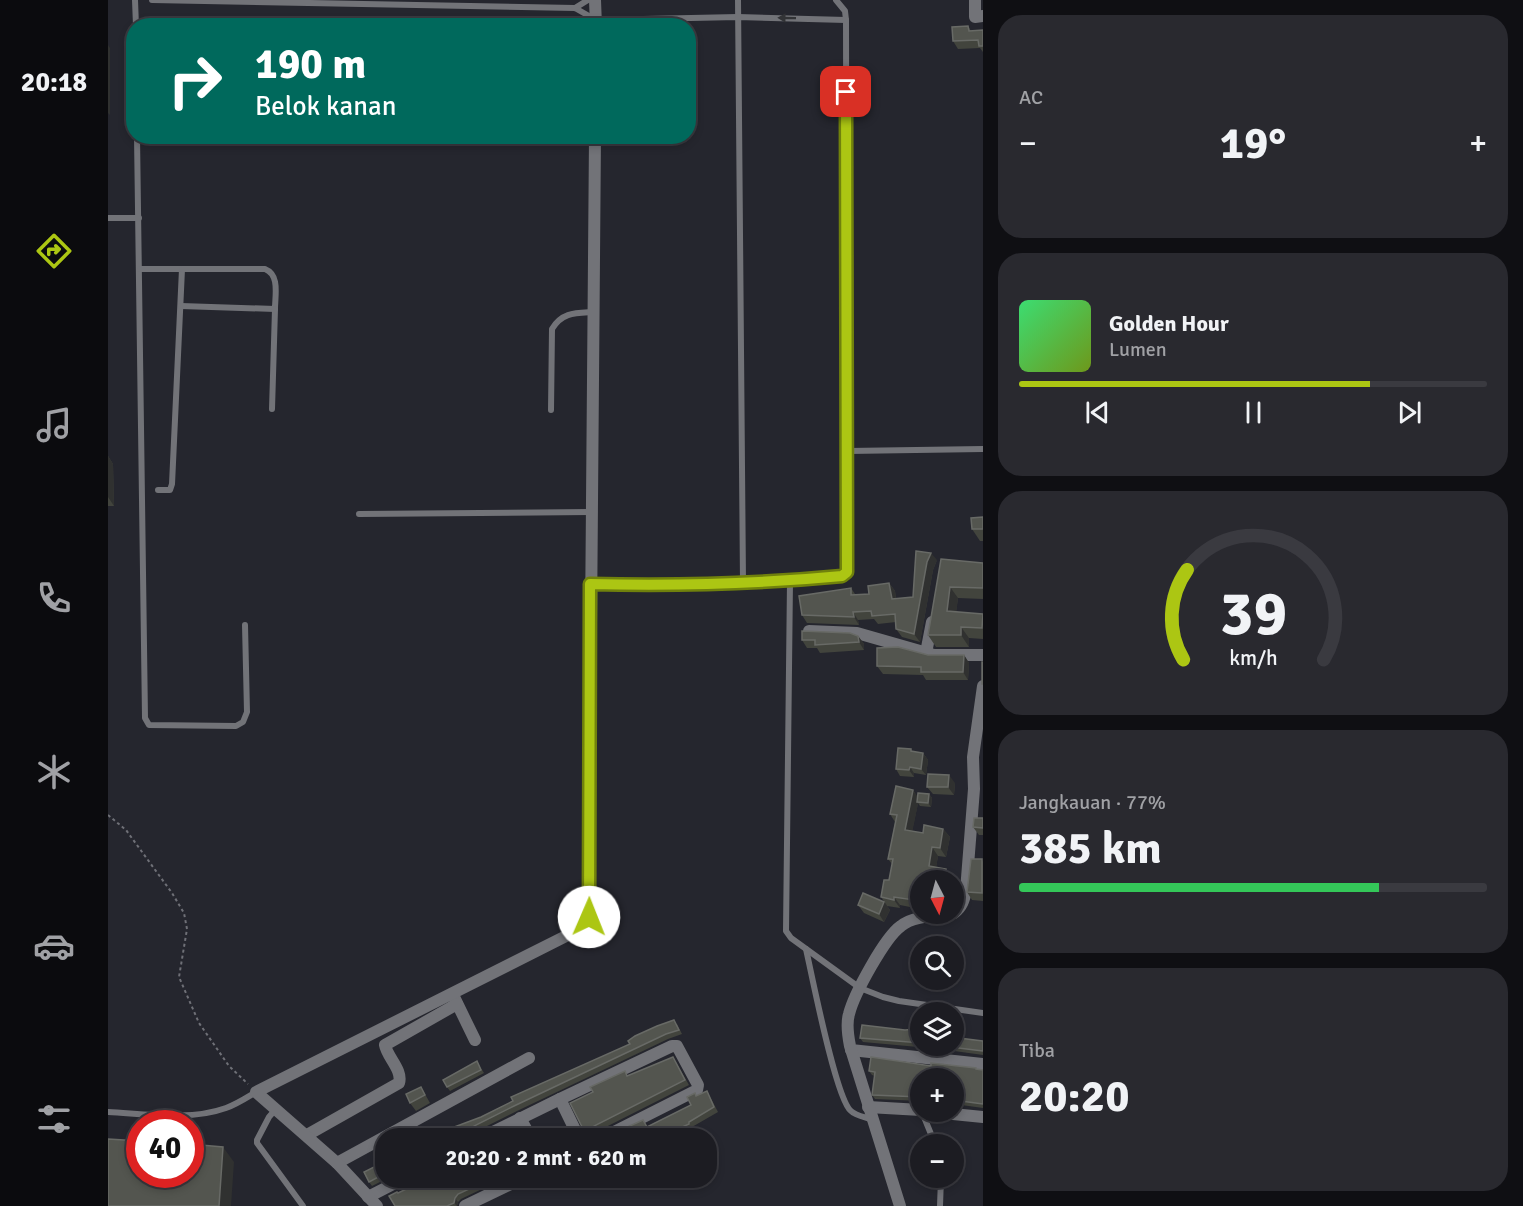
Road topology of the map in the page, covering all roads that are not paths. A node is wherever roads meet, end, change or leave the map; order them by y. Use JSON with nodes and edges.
{"nodes":[{"id":1,"x":135,"y":0,"type":"edge"},
{"id":2,"x":152,"y":0,"type":"edge"},
{"id":3,"x":588,"y":0,"type":"edge"},
{"id":4,"x":596,"y":0,"type":"edge"},
{"id":5,"x":738,"y":0,"type":"edge"},
{"id":6,"x":836,"y":0,"type":"edge"},
{"id":7,"x":975,"y":0,"type":"edge"},
{"id":8,"x":575,"y":8,"type":"junction"},
{"id":9,"x":983,"y":16,"type":"edge"},
{"id":10,"x":738,"y":17,"type":"junction"},
{"id":11,"x":136,"y":18,"type":"edge"},
{"id":12,"x":589,"y":18,"type":"edge"},
{"id":13,"x":596,"y":18,"type":"edge"},
{"id":14,"x":696,"y":19,"type":"edge"},
{"id":15,"x":846,"y":20,"type":"junction"},
{"id":16,"x":137,"y":144,"type":"edge"},
{"id":17,"x":595,"y":144,"type":"edge"},
{"id":18,"x":108,"y":218,"type":"edge"},
{"id":19,"x":139,"y":218,"type":"junction"},
{"id":20,"x":140,"y":269,"type":"junction"},
{"id":21,"x":182,"y":269,"type":"junction"},
{"id":22,"x":181,"y":306,"type":"junction"},
{"id":23,"x":274,"y":309,"type":"junction"},
{"id":24,"x":594,"y":312,"type":"junction"},
{"id":25,"x":272,"y":409,"type":"dead end"},
{"id":26,"x":550,"y":410,"type":"dead end"},
{"id":27,"x":983,"y":449,"type":"edge"},
{"id":28,"x":848,"y":451,"type":"junction"},
{"id":29,"x":158,"y":490,"type":"dead end"},
{"id":30,"x":591,"y":512,"type":"junction"},
{"id":31,"x":359,"y":514,"type":"dead end"},
{"id":32,"x":790,"y":581,"type":"junction"},
{"id":33,"x":743,"y":582,"type":"junction"},
{"id":34,"x":590,"y":584,"type":"junction"},
{"id":35,"x":935,"y":606,"type":"edge"},
{"id":36,"x":245,"y":626,"type":"dead end"},
{"id":37,"x":809,"y":631,"type":"edge"},
{"id":38,"x":926,"y":653,"type":"junction"},
{"id":39,"x":983,"y":655,"type":"edge"},
{"id":40,"x":983,"y":686,"type":"edge"},
{"id":41,"x":979,"y":733,"type":"edge"},
{"id":42,"x":964,"y":898,"type":"edge"},
{"id":43,"x":910,"y":922,"type":"edge"},
{"id":44,"x":806,"y":949,"type":"junction"},
{"id":45,"x":860,"y":988,"type":"junction"},
{"id":46,"x":454,"y":999,"type":"junction"},
{"id":47,"x":983,"y":1013,"type":"edge"},
{"id":48,"x":475,"y":1041,"type":"dead end"},
{"id":49,"x":851,"y":1050,"type":"junction"},
{"id":50,"x":528,"y":1058,"type":"dead end"},
{"id":51,"x":983,"y":1064,"type":"edge"},
{"id":52,"x":256,"y":1092,"type":"junction"},
{"id":53,"x":560,"y":1099,"type":"junction"},
{"id":54,"x":275,"y":1110,"type":"junction"},
{"id":55,"x":910,"y":1111,"type":"edge"},
{"id":56,"x":108,"y":1112,"type":"edge"},
{"id":57,"x":870,"y":1113,"type":"junction"},
{"id":58,"x":964,"y":1115,"type":"edge"},
{"id":59,"x":983,"y":1117,"type":"edge"},
{"id":60,"x":520,"y":1118,"type":"junction"},
{"id":61,"x":500,"y":1128,"type":"edge"},
{"id":62,"x":526,"y":1128,"type":"edge"},
{"id":63,"x":574,"y":1128,"type":"edge"},
{"id":64,"x":622,"y":1128,"type":"edge"},
{"id":65,"x":307,"y":1135,"type":"junction"},
{"id":66,"x":337,"y":1163,"type":"junction"},
{"id":67,"x":391,"y":1188,"type":"edge"},
{"id":68,"x":502,"y":1188,"type":"edge"},
{"id":69,"x":941,"y":1188,"type":"edge"},
{"id":70,"x":372,"y":1201,"type":"edge"},
{"id":71,"x":303,"y":1206,"type":"edge"},
{"id":72,"x":465,"y":1206,"type":"edge"},
{"id":73,"x":900,"y":1206,"type":"edge"},
{"id":74,"x":940,"y":1206,"type":"edge"}],
"edges":[{"from":1,"to":11,"type":"lane"},
{"from":2,"to":8,"type":"lane"},
{"from":3,"to":8,"type":"lane"},
{"from":4,"to":13,"type":"street"},
{"from":5,"to":10,"type":"lane"},
{"from":6,"to":15,"type":"lane"},
{"from":7,"to":9,"type":"street"},
{"from":8,"to":12,"type":"lane"},
{"from":10,"to":14,"type":"lane"},
{"from":15,"to":10,"type":"lane","one_way":true},
{"from":10,"to":33,"type":"lane"},
{"from":15,"to":28,"type":"lane"},
{"from":16,"to":19,"type":"lane"},
{"from":17,"to":24,"type":"street"},
{"from":18,"to":19,"type":"lane"},
{"from":19,"to":20,"type":"lane"},
{"from":20,"to":21,"type":"lane"},
{"from":20,"to":36,"type":"lane"},
{"from":21,"to":22,"type":"lane"},
{"from":21,"to":23,"type":"lane"},
{"from":22,"to":23,"type":"lane"},
{"from":22,"to":29,"type":"lane"},
{"from":23,"to":25,"type":"lane"},
{"from":24,"to":26,"type":"lane"},
{"from":24,"to":30,"type":"street"},
{"from":27,"to":28,"type":"lane"},
{"from":28,"to":32,"type":"lane"},
{"from":30,"to":31,"type":"lane"},
{"from":30,"to":34,"type":"street"},
{"from":32,"to":33,"type":"lane"},
{"from":32,"to":44,"type":"lane"},
{"from":33,"to":34,"type":"lane"},
{"from":34,"to":46,"type":"street"},
{"from":35,"to":38,"type":"street"},
{"from":37,"to":38,"type":"street"},
{"from":38,"to":39,"type":"street"},
{"from":40,"to":41,"type":"street"},
{"from":41,"to":42,"type":"street"},
{"from":43,"to":45,"type":"street"},
{"from":44,"to":45,"type":"lane"},
{"from":44,"to":57,"type":"lane"},
{"from":45,"to":47,"type":"lane"},
{"from":45,"to":49,"type":"street"},
{"from":46,"to":48,"type":"street"},
{"from":46,"to":52,"type":"street"},
{"from":46,"to":65,"type":"street"},
{"from":49,"to":51,"type":"street"},
{"from":49,"to":57,"type":"street"},
{"from":50,"to":66,"type":"street"},
{"from":52,"to":54,"type":"street"},
{"from":52,"to":56,"type":"lane"},
{"from":53,"to":60,"type":"street"},
{"from":53,"to":63,"type":"street"},
{"from":53,"to":64,"type":"street"},
{"from":54,"to":65,"type":"street"},
{"from":54,"to":71,"type":"lane"},
{"from":55,"to":57,"type":"street"},
{"from":57,"to":73,"type":"street"},
{"from":58,"to":59,"type":"street"},
{"from":60,"to":61,"type":"street"},
{"from":60,"to":62,"type":"street"},
{"from":65,"to":66,"type":"street"},
{"from":66,"to":70,"type":"street"},
{"from":67,"to":70,"type":"street"},
{"from":68,"to":72,"type":"street"},
{"from":69,"to":74,"type":"lane"}]}
